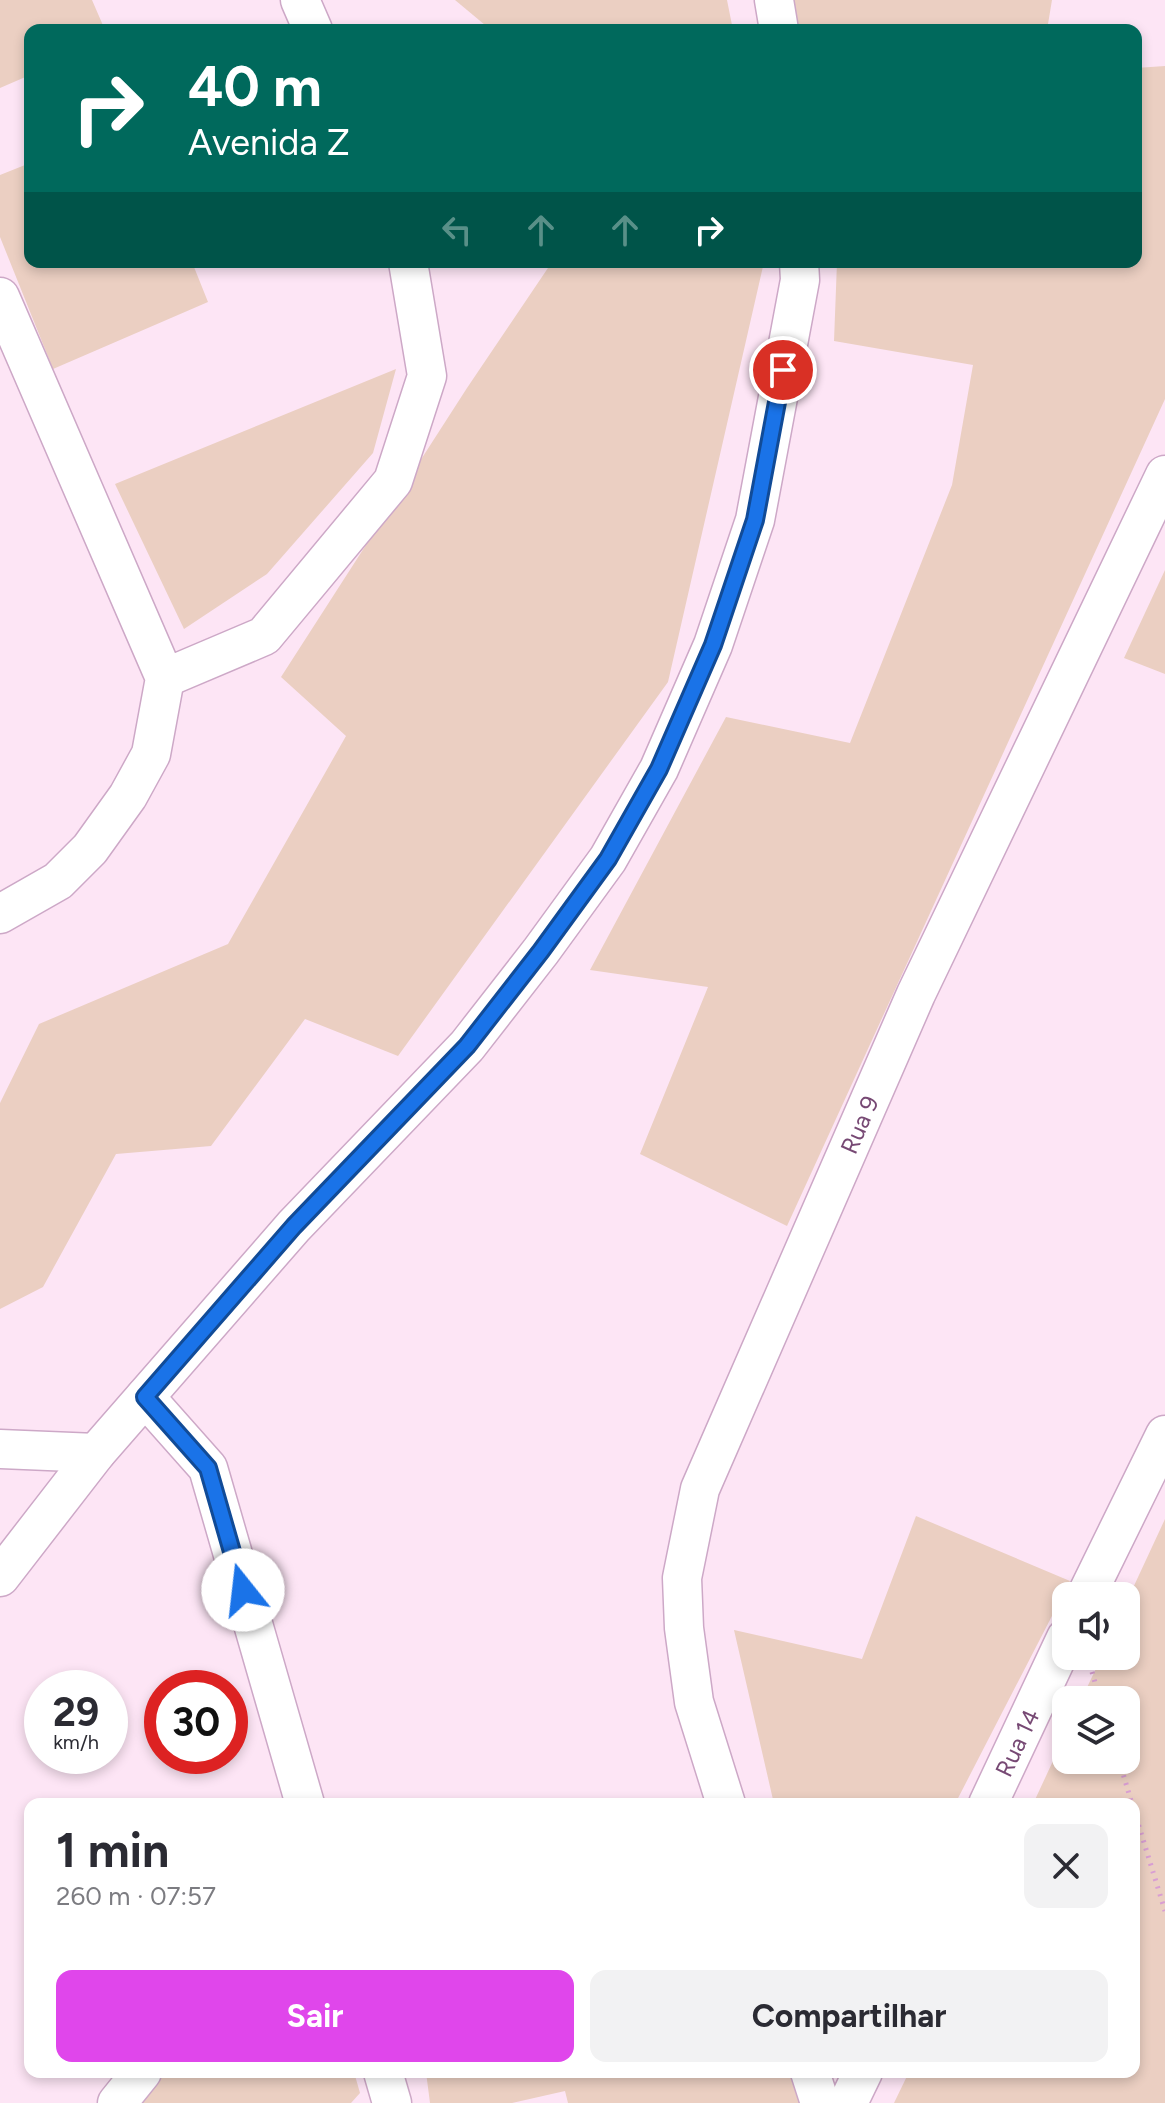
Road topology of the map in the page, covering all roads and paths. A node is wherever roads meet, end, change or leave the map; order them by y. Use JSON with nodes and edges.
{"nodes":[{"id":1,"x":300,"y":0,"type":"edge"},
{"id":2,"x":774,"y":0,"type":"edge"},
{"id":3,"x":310,"y":24,"type":"edge"},
{"id":4,"x":778,"y":24,"type":"edge"},
{"id":5,"x":409,"y":268,"type":"edge"},
{"id":6,"x":799,"y":268,"type":"edge"},
{"id":7,"x":0,"y":297,"type":"edge"},
{"id":8,"x":1165,"y":475,"type":"edge"},
{"id":9,"x":165,"y":678,"type":"junction"},
{"id":10,"x":0,"y":914,"type":"edge"},
{"id":11,"x":145,"y":1397,"type":"junction"},
{"id":12,"x":1165,"y":1435,"type":"edge"},
{"id":13,"x":0,"y":1449,"type":"edge"},
{"id":14,"x":96,"y":1453,"type":"junction"},
{"id":15,"x":0,"y":1577,"type":"edge"},
{"id":16,"x":1093,"y":1582,"type":"edge"},
{"id":17,"x":1052,"y":1668,"type":"edge"},
{"id":18,"x":1091,"y":1671,"type":"dead end"},
{"id":19,"x":1096,"y":1686,"type":"edge"},
{"id":20,"x":1123,"y":1774,"type":"edge"},
{"id":21,"x":303,"y":1798,"type":"edge"},
{"id":22,"x":724,"y":1798,"type":"edge"},
{"id":23,"x":991,"y":1798,"type":"edge"},
{"id":24,"x":1130,"y":1798,"type":"edge"},
{"id":25,"x":1140,"y":1830,"type":"edge"},
{"id":26,"x":1165,"y":1911,"type":"edge"},
{"id":27,"x":137,"y":2078,"type":"edge"},
{"id":28,"x":385,"y":2078,"type":"edge"},
{"id":29,"x":812,"y":2078,"type":"edge"},
{"id":30,"x":860,"y":2078,"type":"edge"},
{"id":31,"x":117,"y":2103,"type":"edge"},
{"id":32,"x":392,"y":2103,"type":"edge"},
{"id":33,"x":820,"y":2103,"type":"edge"},
{"id":34,"x":848,"y":2103,"type":"edge"}],
"edges":[{"from":1,"to":3,"type":"street"},
{"from":2,"to":4,"type":"street"},
{"from":5,"to":9,"type":"street"},
{"from":6,"to":11,"type":"street"},
{"from":7,"to":9,"type":"street"},
{"from":8,"to":22,"type":"street","name":"Rua 9"},
{"from":9,"to":10,"type":"street"},
{"from":11,"to":14,"type":"street"},
{"from":11,"to":21,"type":"street"},
{"from":12,"to":16,"type":"street"},
{"from":13,"to":14,"type":"street"},
{"from":14,"to":15,"type":"street"},
{"from":17,"to":23,"type":"street","name":"Rua 14"},
{"from":18,"to":19,"type":"path"},
{"from":20,"to":24,"type":"path"},
{"from":25,"to":26,"type":"path"},
{"from":27,"to":31,"type":"street"},
{"from":28,"to":32,"type":"street"},
{"from":29,"to":33,"type":"street"},
{"from":30,"to":34,"type":"street"}]}
